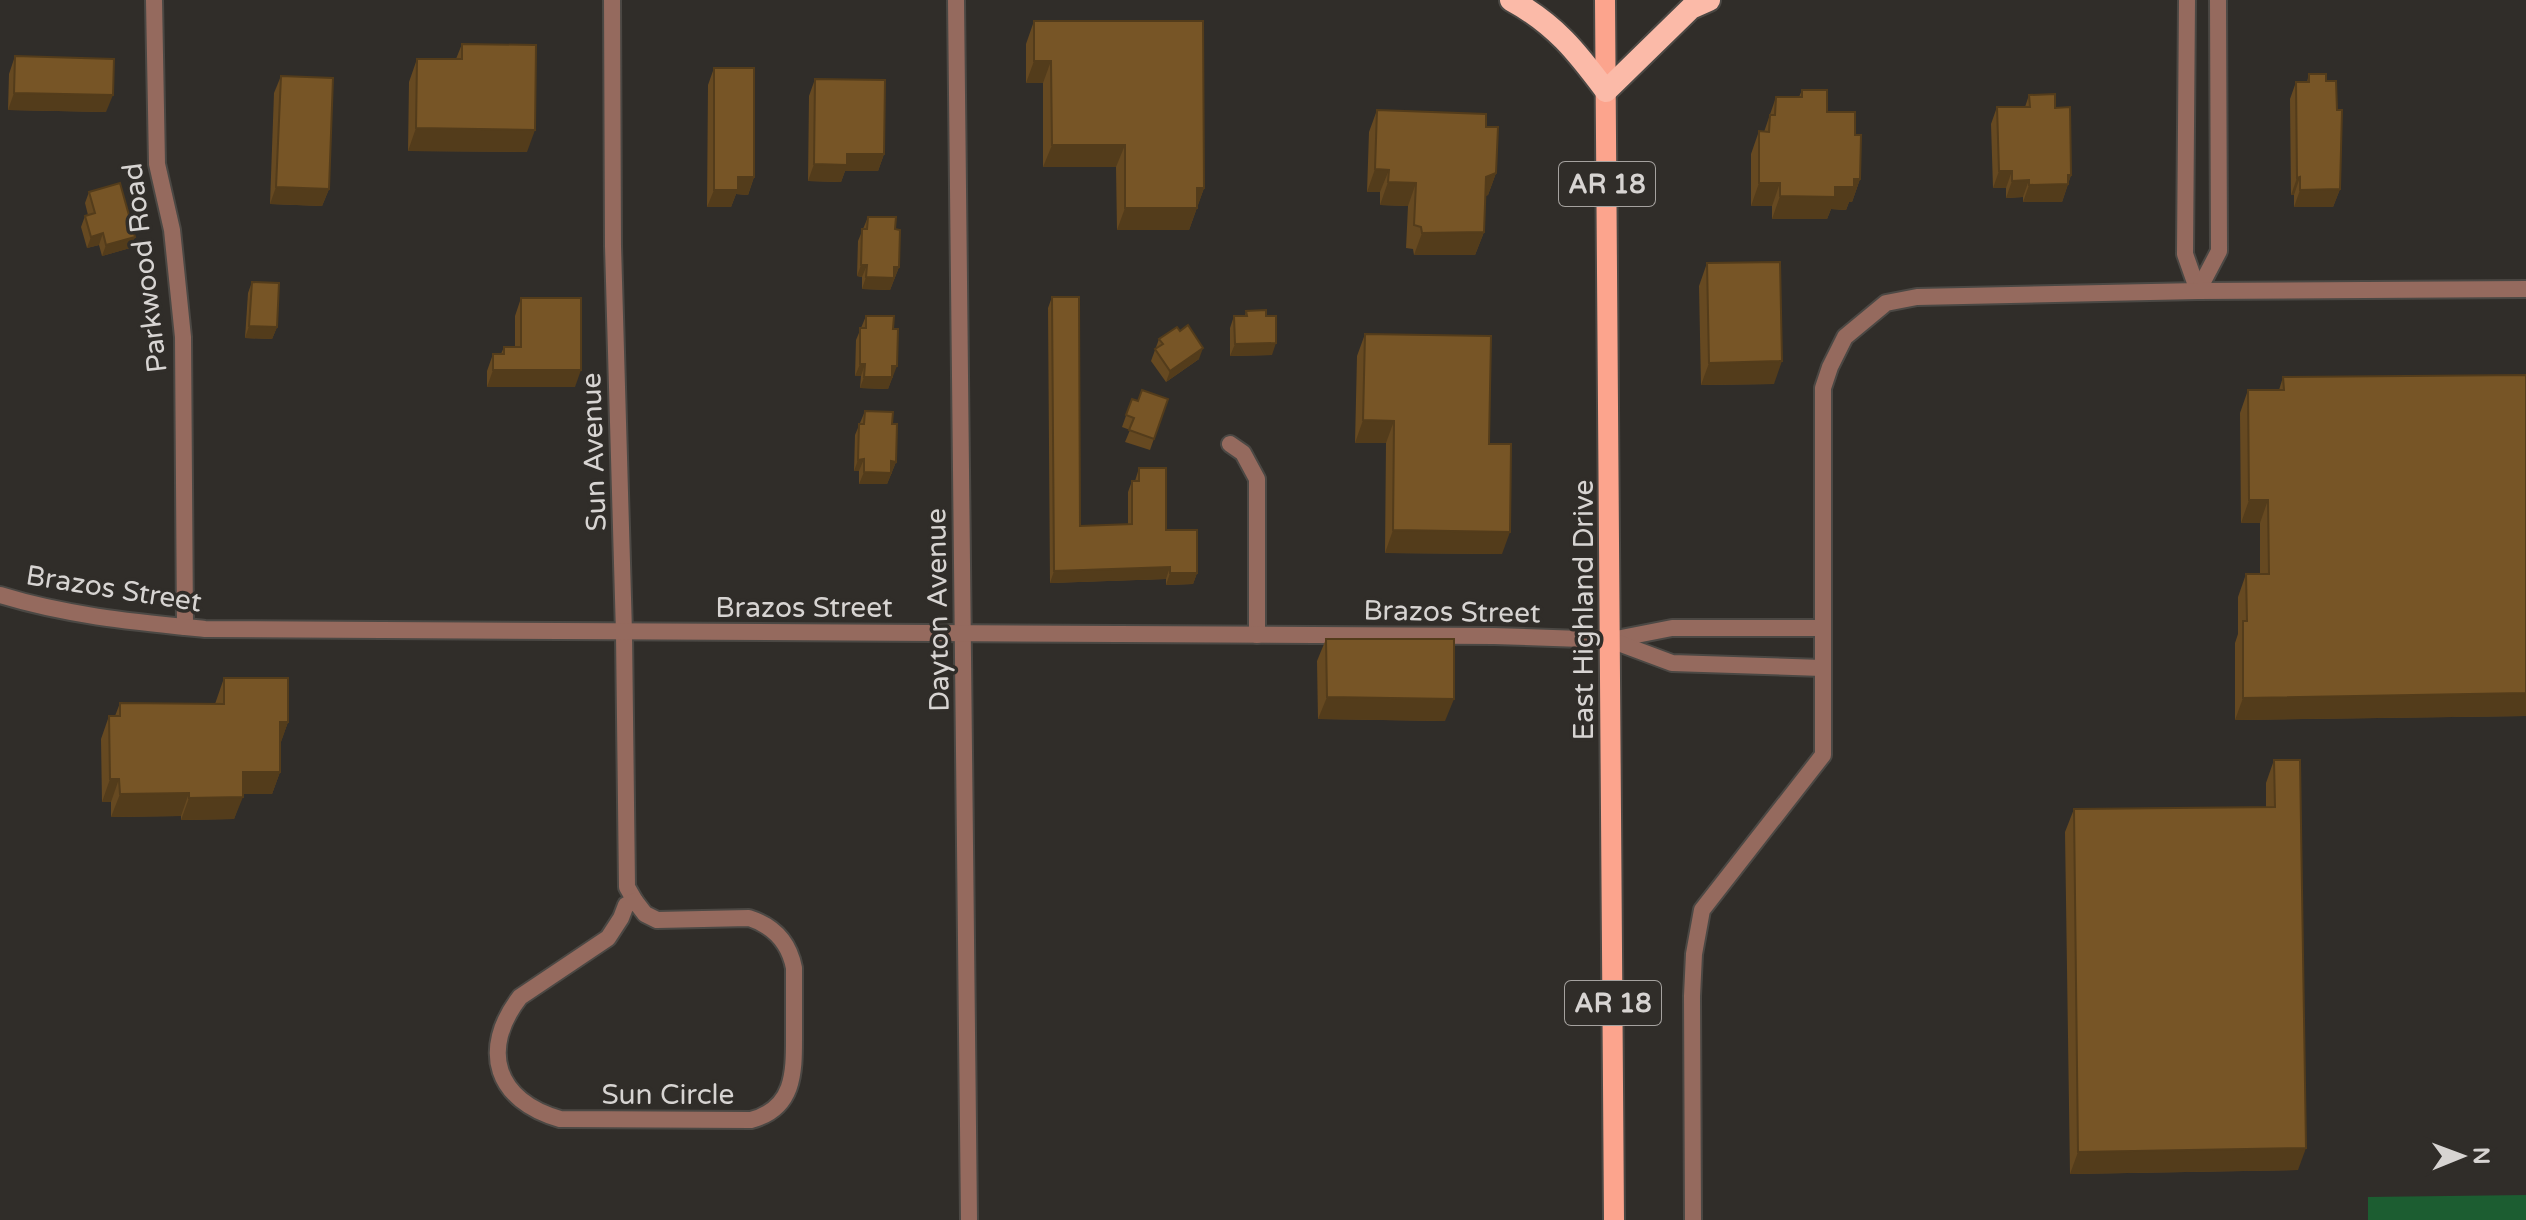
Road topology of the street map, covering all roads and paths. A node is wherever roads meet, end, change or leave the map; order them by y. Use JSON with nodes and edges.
{"nodes":[{"id":1,"x":154,"y":0,"type":"edge"},
{"id":2,"x":612,"y":0,"type":"edge"},
{"id":3,"x":956,"y":0,"type":"edge"},
{"id":4,"x":1511,"y":0,"type":"edge"},
{"id":5,"x":1605,"y":0,"type":"edge"},
{"id":6,"x":1709,"y":0,"type":"edge"},
{"id":7,"x":2187,"y":0,"type":"edge"},
{"id":8,"x":2218,"y":0,"type":"edge"},
{"id":9,"x":1606,"y":91,"type":"junction"},
{"id":10,"x":2526,"y":289,"type":"edge"},
{"id":11,"x":2198,"y":291,"type":"junction"},
{"id":12,"x":1230,"y":444,"type":"dead end"},
{"id":13,"x":0,"y":595,"type":"edge"},
{"id":14,"x":185,"y":627,"type":"junction"},
{"id":15,"x":1823,"y":628,"type":"junction"},
{"id":16,"x":624,"y":633,"type":"junction"},
{"id":17,"x":964,"y":633,"type":"junction"},
{"id":18,"x":1257,"y":635,"type":"junction"},
{"id":19,"x":1611,"y":640,"type":"junction"},
{"id":20,"x":1822,"y":668,"type":"junction"},
{"id":21,"x":635,"y":901,"type":"junction"},
{"id":22,"x":969,"y":1220,"type":"edge"},
{"id":23,"x":1614,"y":1220,"type":"edge"},
{"id":24,"x":1693,"y":1220,"type":"edge"}],
"edges":[{"from":1,"to":14,"type":"street","name":"Parkwood Road"},
{"from":2,"to":16,"type":"street","name":"Sun Avenue"},
{"from":3,"to":17,"type":"street","name":"Dayton Avenue"},
{"from":4,"to":9,"type":"highway"},
{"from":5,"to":9,"type":"main road","name":"East Highland Drive","number":"AR 18"},
{"from":6,"to":9,"type":"highway"},
{"from":7,"to":11,"type":"street"},
{"from":8,"to":11,"type":"street"},
{"from":9,"to":19,"type":"main road","name":"East Highland Drive","number":"AR 18"},
{"from":10,"to":11,"type":"street"},
{"from":11,"to":15,"type":"street"},
{"from":12,"to":18,"type":"street"},
{"from":13,"to":14,"type":"street","name":"Brazos Street"},
{"from":14,"to":16,"type":"street","name":"Brazos Street"},
{"from":15,"to":19,"type":"street"},
{"from":15,"to":20,"type":"street"},
{"from":16,"to":17,"type":"street","name":"Brazos Street"},
{"from":16,"to":21,"type":"street","name":"Sun Avenue"},
{"from":17,"to":18,"type":"street","name":"Brazos Street"},
{"from":17,"to":22,"type":"street","name":"Dayton Avenue"},
{"from":18,"to":19,"type":"street","name":"Brazos Street"},
{"from":19,"to":20,"type":"street"},
{"from":19,"to":23,"type":"main road","name":"East Highland Drive","number":"AR 18"},
{"from":20,"to":24,"type":"street"},
{"from":21,"to":21,"type":"street","name":"Sun Circle"}]}
